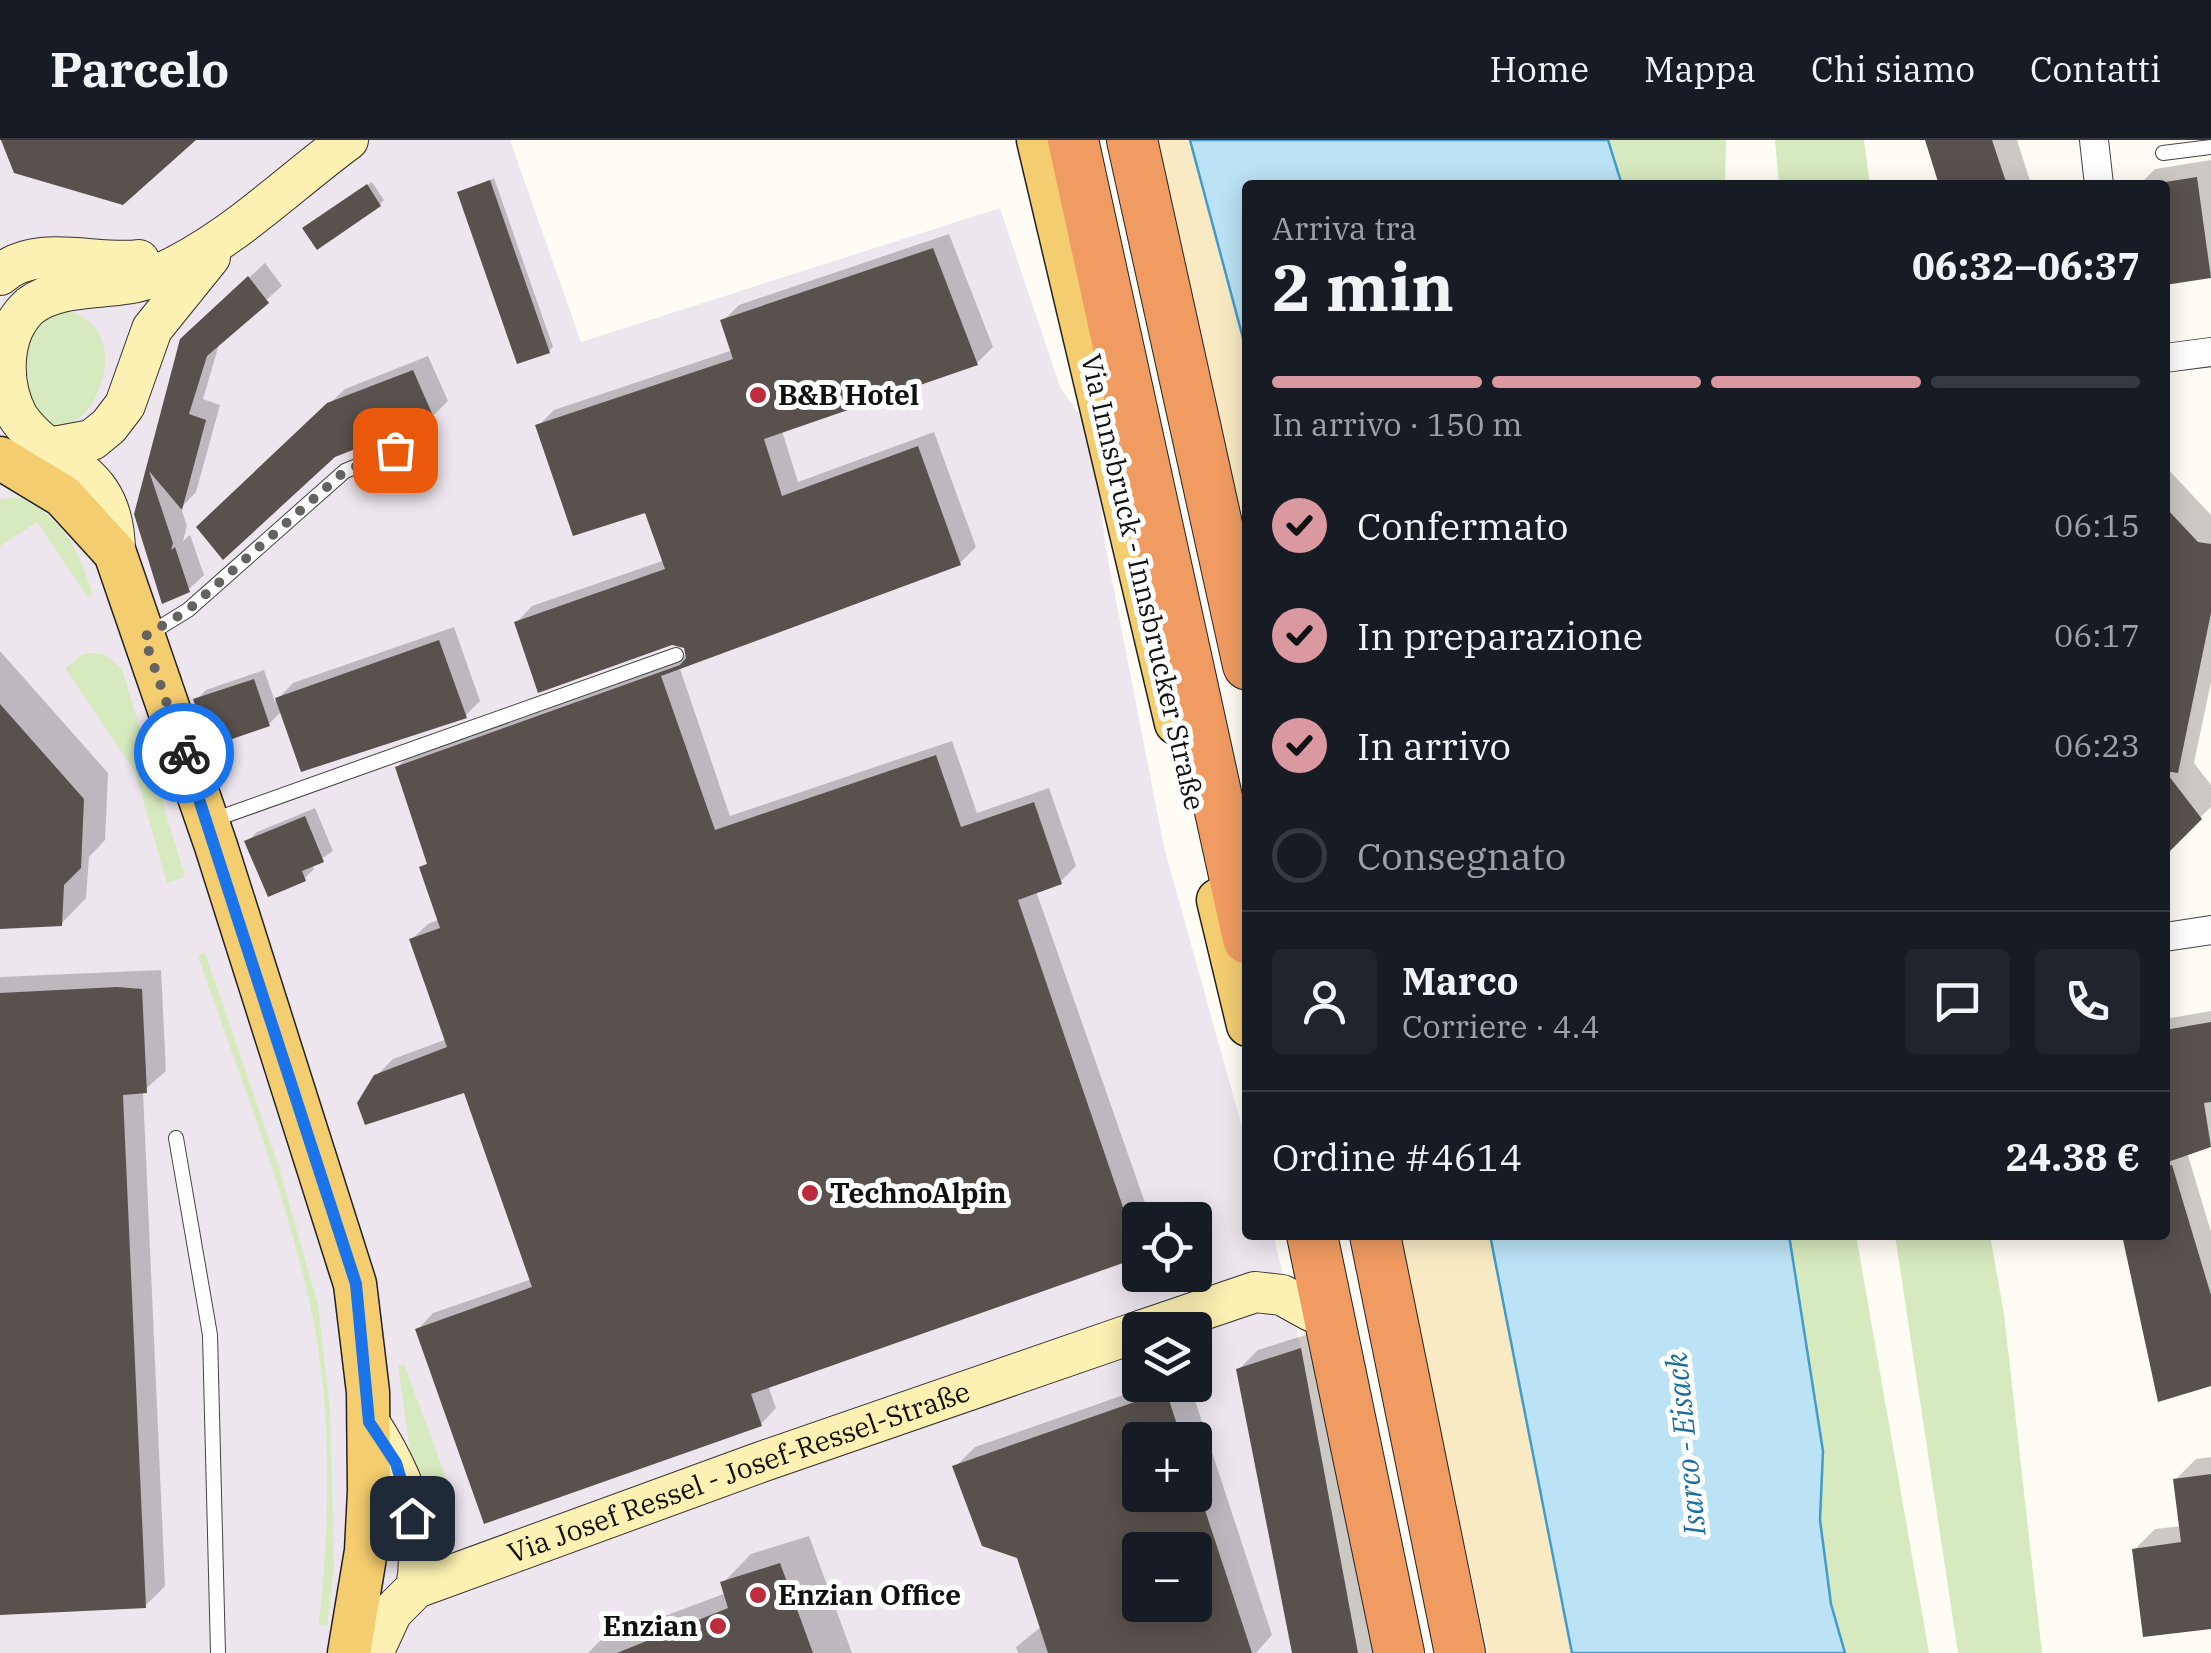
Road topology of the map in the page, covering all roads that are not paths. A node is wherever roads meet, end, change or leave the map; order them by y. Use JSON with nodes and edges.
{"nodes":[{"id":1,"x":348,"y":140,"type":"edge"},
{"id":2,"x":1009,"y":140,"type":"edge"},
{"id":3,"x":1038,"y":140,"type":"edge"},
{"id":4,"x":1072,"y":140,"type":"edge"},
{"id":5,"x":1132,"y":140,"type":"edge"},
{"id":6,"x":2094,"y":140,"type":"edge"},
{"id":7,"x":2211,"y":147,"type":"edge"},
{"id":8,"x":2163,"y":153,"type":"dead end"},
{"id":9,"x":2099,"y":180,"type":"edge"},
{"id":10,"x":221,"y":242,"type":"junction"},
{"id":11,"x":0,"y":275,"type":"edge"},
{"id":12,"x":2211,"y":352,"type":"edge"},
{"id":13,"x":2170,"y":357,"type":"edge"},
{"id":14,"x":1094,"y":378,"type":"junction"},
{"id":15,"x":420,"y":440,"type":"dead end"},
{"id":16,"x":0,"y":464,"type":"edge"},
{"id":17,"x":47,"y":465,"type":"junction"},
{"id":18,"x":144,"y":637,"type":"junction"},
{"id":19,"x":1242,"y":638,"type":"edge"},
{"id":20,"x":676,"y":654,"type":"dead end"},
{"id":21,"x":208,"y":822,"type":"junction"},
{"id":22,"x":1242,"y":912,"type":"edge"},
{"id":23,"x":2211,"y":930,"type":"edge"},
{"id":24,"x":2170,"y":936,"type":"edge"},
{"id":25,"x":1242,"y":999,"type":"edge"},
{"id":26,"x":176,"y":1138,"type":"dead end"},
{"id":27,"x":1297,"y":1240,"type":"edge"},
{"id":28,"x":1313,"y":1240,"type":"edge"},
{"id":29,"x":1376,"y":1240,"type":"edge"},
{"id":30,"x":1311,"y":1311,"type":"junction"},
{"id":31,"x":1197,"y":1312,"type":"edge"},
{"id":32,"x":1122,"y":1338,"type":"edge"},
{"id":33,"x":369,"y":1422,"type":"junction"},
{"id":34,"x":416,"y":1588,"type":"junction"},
{"id":35,"x":218,"y":1653,"type":"edge"},
{"id":36,"x":349,"y":1653,"type":"edge"},
{"id":37,"x":373,"y":1653,"type":"edge"},
{"id":38,"x":1382,"y":1653,"type":"edge"},
{"id":39,"x":1399,"y":1653,"type":"edge"},
{"id":40,"x":1460,"y":1653,"type":"edge"}],
"edges":[{"from":1,"to":10,"type":"main road"},
{"from":2,"to":14,"type":"main road"},
{"from":3,"to":14,"type":"main road","name":"Via Innsbruck - Innsbrucker Straße"},
{"from":4,"to":22,"type":"highway"},
{"from":5,"to":19,"type":"highway"},
{"from":6,"to":9,"type":"street"},
{"from":7,"to":8,"type":"lane"},
{"from":10,"to":11,"type":"main road"},
{"from":10,"to":17,"type":"main road"},
{"from":10,"to":17,"type":"main road"},
{"from":12,"to":13,"type":"street"},
{"from":14,"to":25,"type":"main road","name":"Via Innsbruck - Innsbrucker Straße"},
{"from":15,"to":18,"type":"lane"},
{"from":16,"to":17,"type":"main road"},
{"from":17,"to":18,"type":"main road"},
{"from":18,"to":21,"type":"main road"},
{"from":20,"to":21,"type":"lane"},
{"from":21,"to":33,"type":"main road"},
{"from":23,"to":24,"type":"street"},
{"from":26,"to":35,"type":"lane"},
{"from":27,"to":30,"type":"main road"},
{"from":28,"to":39,"type":"highway"},
{"from":29,"to":40,"type":"highway"},
{"from":30,"to":31,"type":"main road","name":"Via Josef Ressel - Josef-Ressel-Straße"},
{"from":30,"to":38,"type":"main road"},
{"from":32,"to":34,"type":"main road","name":"Via Josef Ressel - Josef-Ressel-Straße"},
{"from":33,"to":34,"type":"main road"},
{"from":33,"to":36,"type":"main road"},
{"from":34,"to":37,"type":"main road"}]}
